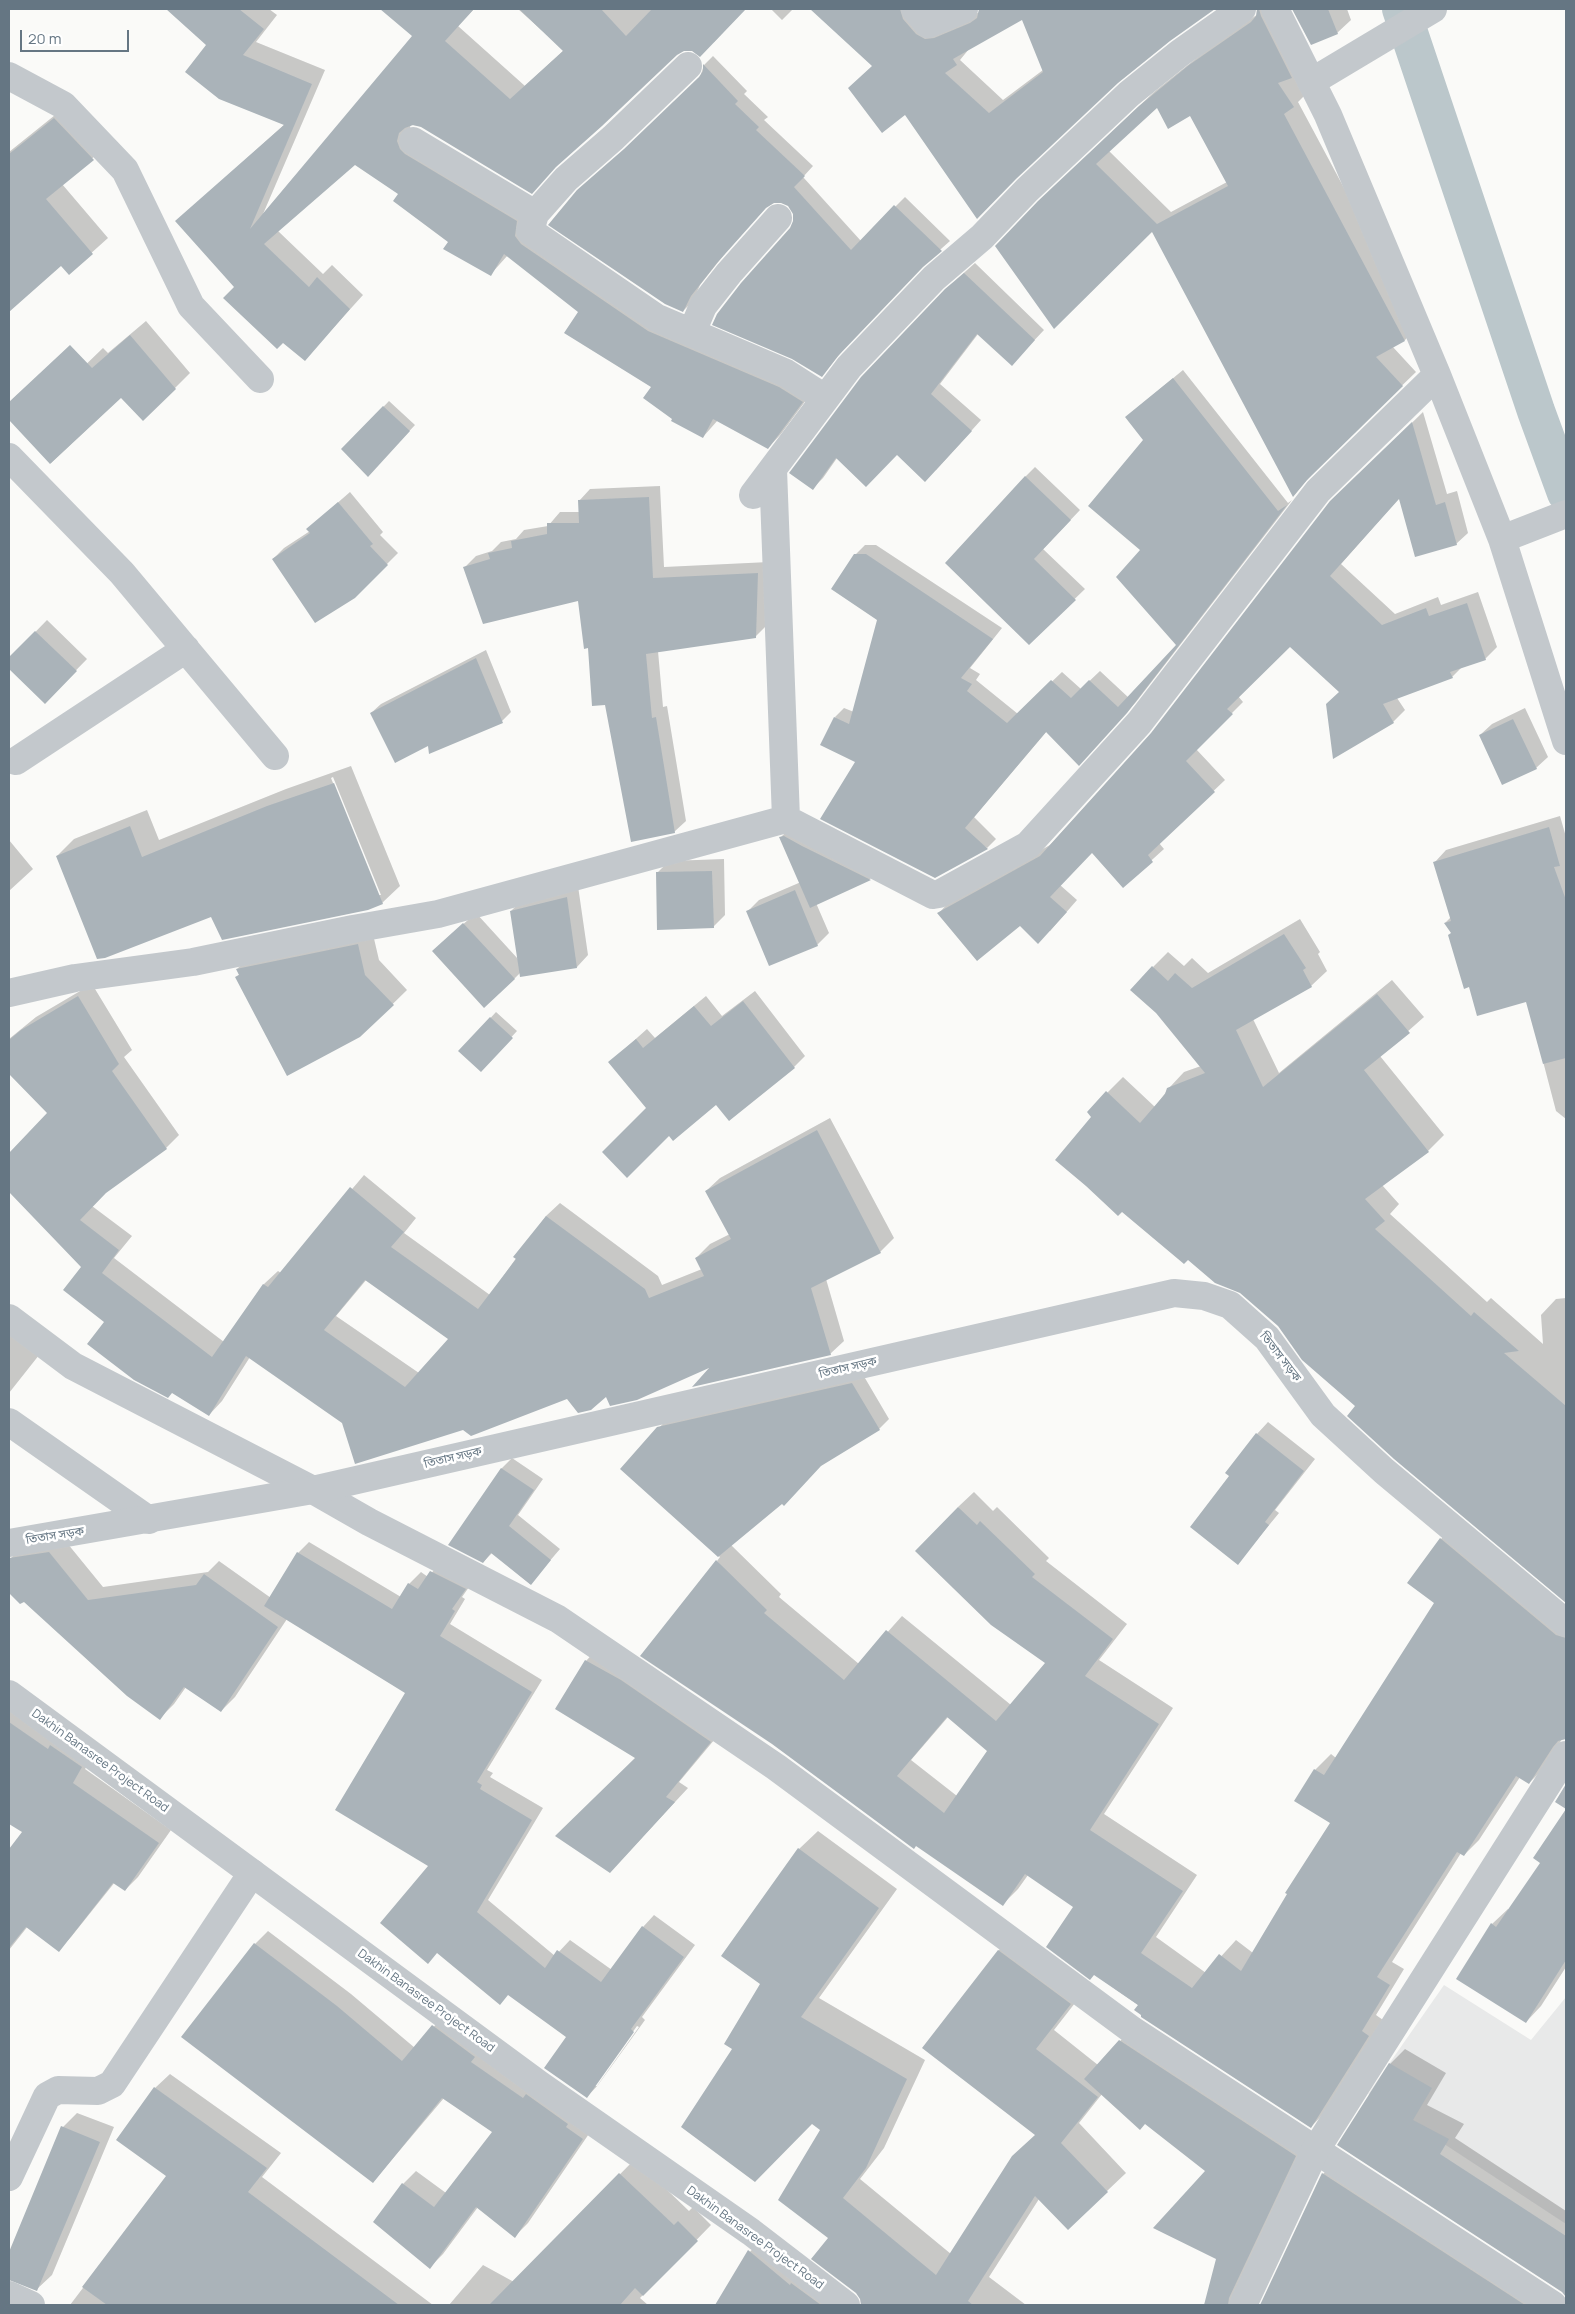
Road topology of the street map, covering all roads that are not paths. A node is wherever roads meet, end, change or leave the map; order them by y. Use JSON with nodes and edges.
{"nodes":[{"id":1,"x":916,"y":9,"type":"edge"},
{"id":2,"x":964,"y":9,"type":"edge"},
{"id":3,"x":1242,"y":9,"type":"edge"},
{"id":4,"x":1275,"y":9,"type":"edge"},
{"id":5,"x":1433,"y":9,"type":"edge"},
{"id":6,"x":688,"y":66,"type":"dead end"},
{"id":7,"x":9,"y":76,"type":"edge"},
{"id":8,"x":1311,"y":82,"type":"junction"},
{"id":9,"x":413,"y":141,"type":"dead end"},
{"id":10,"x":535,"y":214,"type":"junction"},
{"id":11,"x":778,"y":218,"type":"dead end"},
{"id":12,"x":692,"y":332,"type":"junction"},
{"id":13,"x":1437,"y":375,"type":"junction"},
{"id":14,"x":260,"y":379,"type":"dead end"},
{"id":15,"x":825,"y":398,"type":"junction"},
{"id":16,"x":9,"y":456,"type":"edge"},
{"id":17,"x":773,"y":469,"type":"junction"},
{"id":18,"x":753,"y":495,"type":"dead end"},
{"id":19,"x":1566,"y":514,"type":"edge"},
{"id":20,"x":1502,"y":539,"type":"junction"},
{"id":21,"x":186,"y":649,"type":"junction"},
{"id":22,"x":1566,"y":741,"type":"edge"},
{"id":23,"x":274,"y":756,"type":"dead end"},
{"id":24,"x":16,"y":761,"type":"dead end"},
{"id":25,"x":786,"y":818,"type":"junction"},
{"id":26,"x":9,"y":993,"type":"edge"},
{"id":27,"x":9,"y":1318,"type":"edge"},
{"id":28,"x":9,"y":1422,"type":"edge"},
{"id":29,"x":313,"y":1490,"type":"junction"},
{"id":30,"x":149,"y":1520,"type":"junction"},
{"id":31,"x":9,"y":1543,"type":"edge"},
{"id":32,"x":1566,"y":1623,"type":"edge"},
{"id":33,"x":9,"y":1694,"type":"edge"},
{"id":34,"x":1566,"y":1755,"type":"edge"},
{"id":35,"x":252,"y":1874,"type":"junction"},
{"id":36,"x":1315,"y":2152,"type":"junction"},
{"id":37,"x":9,"y":2177,"type":"edge"},
{"id":38,"x":9,"y":2295,"type":"edge"},
{"id":39,"x":31,"y":2305,"type":"edge"},
{"id":40,"x":846,"y":2305,"type":"edge"},
{"id":41,"x":1242,"y":2305,"type":"edge"},
{"id":42,"x":1553,"y":2305,"type":"edge"}],
"edges":[{"from":1,"to":2,"type":"street"},
{"from":3,"to":15,"type":"street"},
{"from":4,"to":8,"type":"street"},
{"from":5,"to":8,"type":"street"},
{"from":6,"to":10,"type":"street"},
{"from":7,"to":14,"type":"street"},
{"from":8,"to":13,"type":"street"},
{"from":9,"to":10,"type":"street"},
{"from":10,"to":12,"type":"street"},
{"from":11,"to":12,"type":"street"},
{"from":12,"to":15,"type":"street"},
{"from":13,"to":20,"type":"street"},
{"from":13,"to":25,"type":"street"},
{"from":15,"to":17,"type":"street"},
{"from":16,"to":21,"type":"street"},
{"from":17,"to":18,"type":"street"},
{"from":17,"to":25,"type":"street"},
{"from":19,"to":20,"type":"street"},
{"from":20,"to":22,"type":"street"},
{"from":21,"to":23,"type":"street"},
{"from":21,"to":24,"type":"street"},
{"from":25,"to":26,"type":"street"},
{"from":27,"to":29,"type":"street"},
{"from":28,"to":30,"type":"street"},
{"from":29,"to":30,"type":"street","name":"তিতাস সড়ক"},
{"from":29,"to":32,"type":"street","name":"তিতাস সড়ক"},
{"from":29,"to":36,"type":"street"},
{"from":30,"to":31,"type":"street","name":"তিতাস সড়ক"},
{"from":33,"to":35,"type":"street","name":"Dakhin Banasree Project Road"},
{"from":34,"to":36,"type":"street"},
{"from":35,"to":37,"type":"street"},
{"from":35,"to":40,"type":"street","name":"Dakhin Banasree Project Road"},
{"from":36,"to":41,"type":"street"},
{"from":36,"to":42,"type":"street"},
{"from":38,"to":39,"type":"street"}]}
